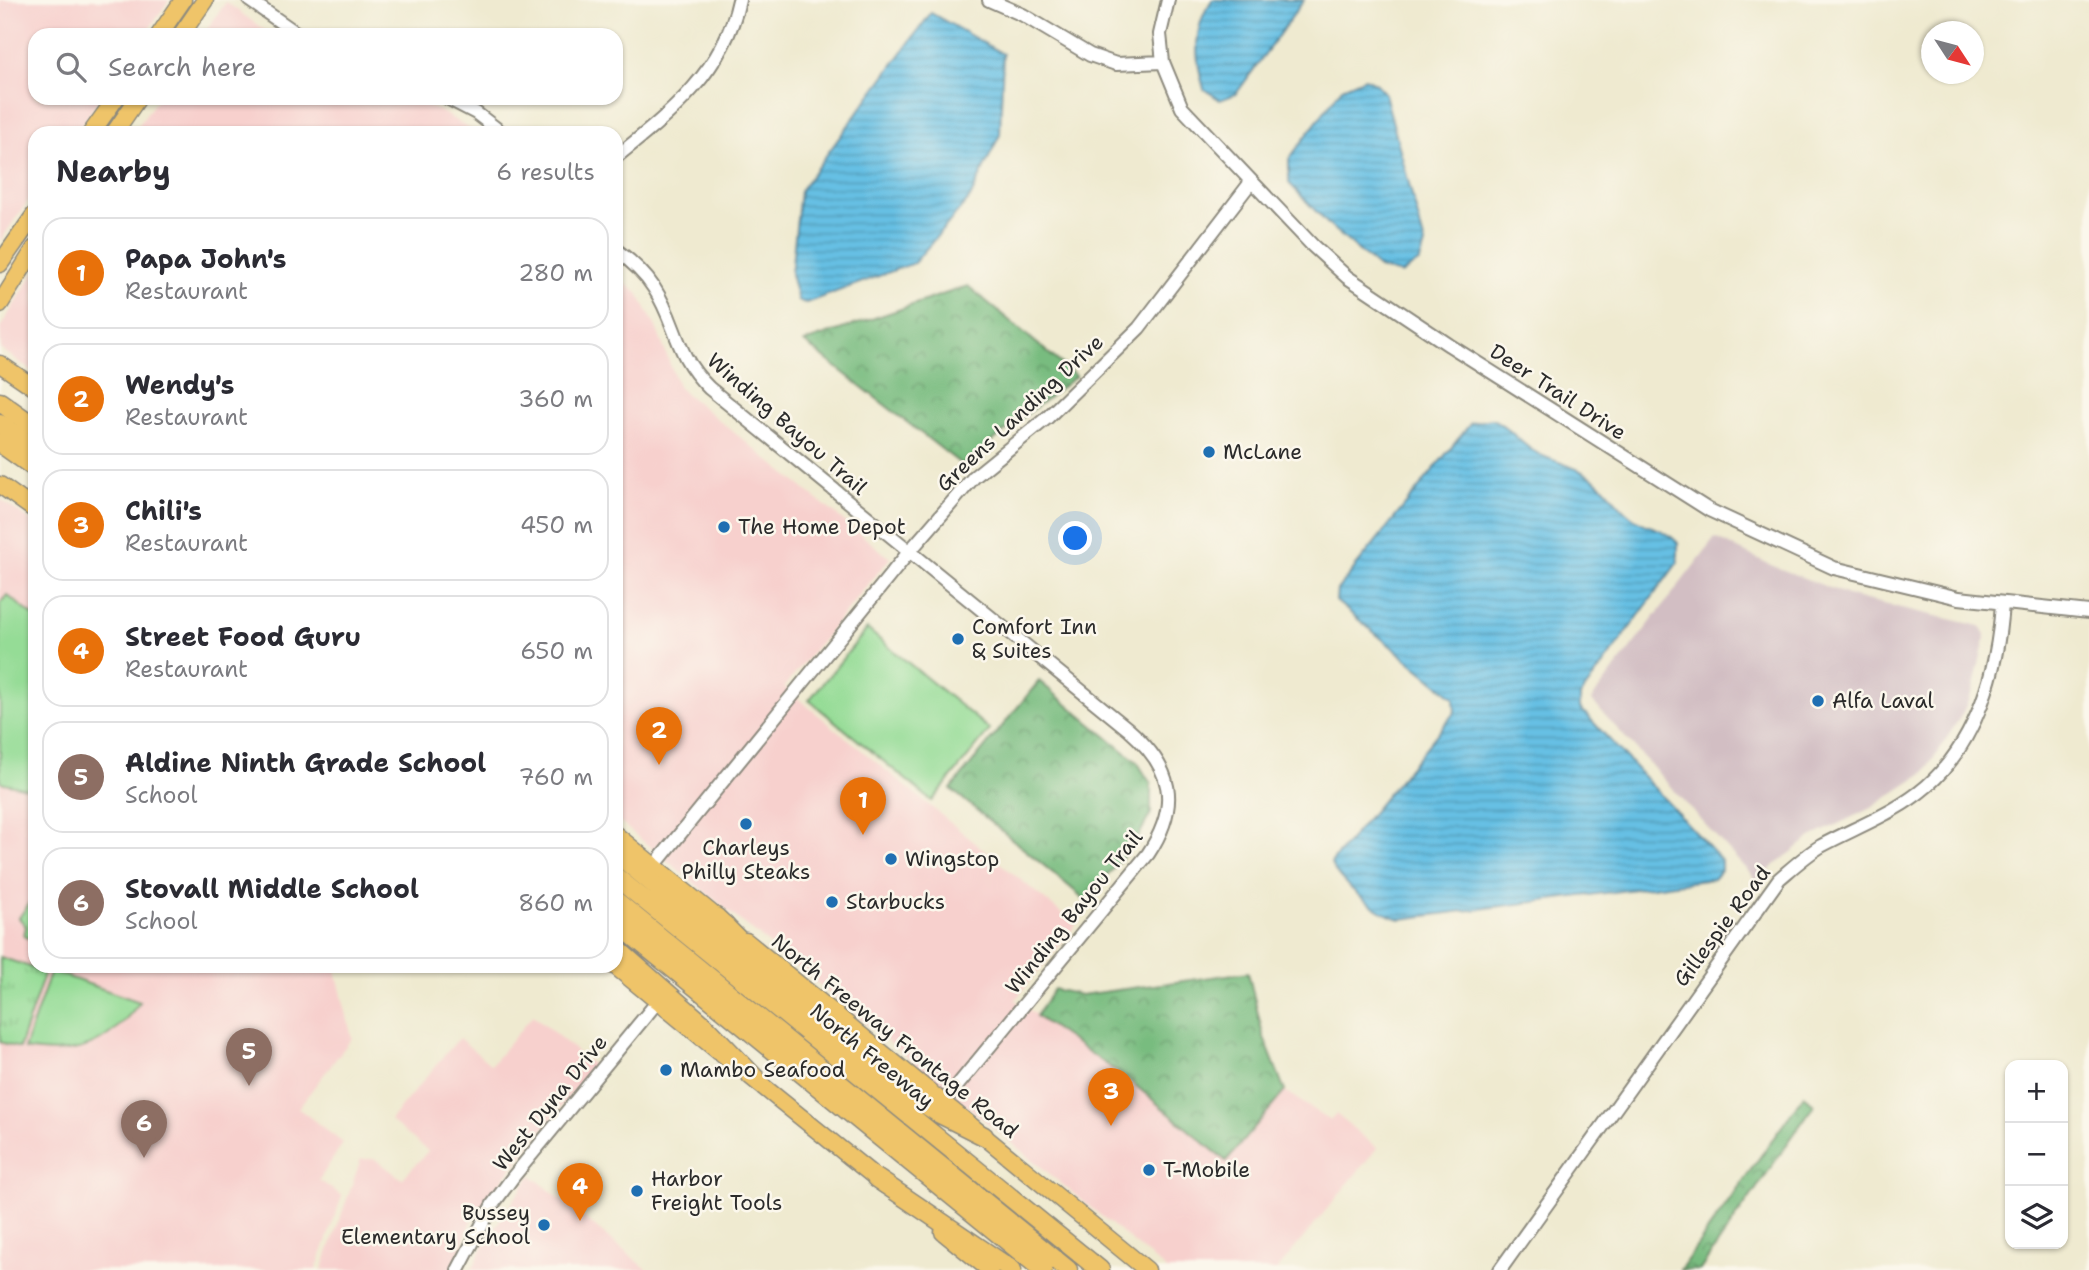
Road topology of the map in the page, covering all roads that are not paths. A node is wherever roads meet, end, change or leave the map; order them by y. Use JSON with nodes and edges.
{"nodes":[{"id":1,"x":183,"y":0,"type":"edge"},
{"id":2,"x":205,"y":0,"type":"edge"},
{"id":3,"x":249,"y":0,"type":"edge"},
{"id":4,"x":739,"y":0,"type":"edge"},
{"id":5,"x":989,"y":0,"type":"edge"},
{"id":6,"x":1009,"y":0,"type":"edge"},
{"id":7,"x":1168,"y":0,"type":"edge"},
{"id":8,"x":1023,"y":15,"type":"junction"},
{"id":9,"x":164,"y":28,"type":"edge"},
{"id":10,"x":186,"y":28,"type":"edge"},
{"id":11,"x":289,"y":28,"type":"edge"},
{"id":12,"x":1163,"y":62,"type":"junction"},
{"id":13,"x":111,"y":105,"type":"edge"},
{"id":14,"x":133,"y":105,"type":"edge"},
{"id":15,"x":461,"y":105,"type":"edge"},
{"id":16,"x":96,"y":126,"type":"edge"},
{"id":17,"x":119,"y":126,"type":"edge"},
{"id":18,"x":493,"y":126,"type":"edge"},
{"id":19,"x":623,"y":151,"type":"edge"},
{"id":20,"x":1251,"y":182,"type":"junction"},
{"id":21,"x":28,"y":224,"type":"edge"},
{"id":22,"x":623,"y":255,"type":"edge"},
{"id":23,"x":28,"y":259,"type":"edge"},
{"id":24,"x":0,"y":264,"type":"edge"},
{"id":25,"x":0,"y":304,"type":"edge"},
{"id":26,"x":0,"y":364,"type":"edge"},
{"id":27,"x":0,"y":378,"type":"edge"},
{"id":28,"x":28,"y":384,"type":"edge"},
{"id":29,"x":28,"y":385,"type":"edge"},
{"id":30,"x":0,"y":402,"type":"edge"},
{"id":31,"x":28,"y":422,"type":"edge"},
{"id":32,"x":0,"y":424,"type":"edge"},
{"id":33,"x":0,"y":443,"type":"edge"},
{"id":34,"x":28,"y":444,"type":"edge"},
{"id":35,"x":28,"y":463,"type":"edge"},
{"id":36,"x":0,"y":485,"type":"edge"},
{"id":37,"x":28,"y":505,"type":"edge"},
{"id":38,"x":909,"y":552,"type":"junction"},
{"id":39,"x":2002,"y":603,"type":"junction"},
{"id":40,"x":2089,"y":612,"type":"edge"},
{"id":41,"x":623,"y":841,"type":"edge"},
{"id":42,"x":623,"y":859,"type":"edge"},
{"id":43,"x":654,"y":866,"type":"junction"},
{"id":44,"x":623,"y":883,"type":"edge"},
{"id":45,"x":623,"y":907,"type":"edge"},
{"id":46,"x":716,"y":917,"type":"junction"},
{"id":47,"x":623,"y":928,"type":"edge"},
{"id":48,"x":623,"y":954,"type":"edge"},
{"id":49,"x":623,"y":973,"type":"edge"},
{"id":50,"x":658,"y":1001,"type":"junction"},
{"id":51,"x":837,"y":1036,"type":"junction"},
{"id":52,"x":759,"y":1083,"type":"junction"},
{"id":53,"x":943,"y":1103,"type":"junction"},
{"id":54,"x":984,"y":1136,"type":"junction"},
{"id":55,"x":876,"y":1178,"type":"junction"},
{"id":56,"x":987,"y":1269,"type":"edge"},
{"id":57,"x":458,"y":1270,"type":"edge"},
{"id":58,"x":1012,"y":1270,"type":"edge"},
{"id":59,"x":1043,"y":1270,"type":"edge"},
{"id":60,"x":1068,"y":1270,"type":"edge"},
{"id":61,"x":1100,"y":1270,"type":"edge"},
{"id":62,"x":1147,"y":1270,"type":"edge"},
{"id":63,"x":1500,"y":1270,"type":"edge"}],
"edges":[{"from":1,"to":9,"type":"main road"},
{"from":2,"to":10,"type":"main road"},
{"from":3,"to":11,"type":"street"},
{"from":4,"to":19,"type":"street"},
{"from":5,"to":8,"type":"street"},
{"from":6,"to":8,"type":"street"},
{"from":7,"to":12,"type":"street","name":"Deer Trail Drive"},
{"from":8,"to":12,"type":"street"},
{"from":12,"to":20,"type":"street","name":"Deer Trail Drive"},
{"from":13,"to":16,"type":"main road"},
{"from":14,"to":17,"type":"main road"},
{"from":15,"to":18,"type":"street"},
{"from":20,"to":38,"type":"street","name":"Greens Landing Drive"},
{"from":20,"to":39,"type":"street","name":"Deer Trail Drive"},
{"from":21,"to":24,"type":"main road"},
{"from":22,"to":38,"type":"street","name":"Winding Bayou Trail"},
{"from":23,"to":25,"type":"main road"},
{"from":26,"to":28,"type":"main road"},
{"from":27,"to":29,"type":"main road"},
{"from":30,"to":31,"type":"highway"},
{"from":32,"to":34,"type":"highway"},
{"from":33,"to":35,"type":"highway"},
{"from":36,"to":37,"type":"main road"},
{"from":38,"to":43,"type":"street","name":"Greens Landing Drive"},
{"from":38,"to":53,"type":"street","name":"Winding Bayou Trail"},
{"from":39,"to":40,"type":"street","name":"Deer Trail Drive"},
{"from":39,"to":63,"type":"street","name":"Gillespie Road"},
{"from":41,"to":43,"type":"main road","name":"North Freeway Frontage Road"},
{"from":42,"to":51,"type":"highway"},
{"from":43,"to":46,"type":"main road","name":"North Freeway Frontage Road"},
{"from":44,"to":61,"type":"highway","name":"North Freeway"},
{"from":45,"to":60,"type":"highway","name":"North Freeway"},
{"from":46,"to":51,"type":"highway"},
{"from":46,"to":53,"type":"main road","name":"North Freeway Frontage Road"},
{"from":47,"to":59,"type":"highway"},
{"from":48,"to":52,"type":"highway"},
{"from":49,"to":50,"type":"main road"},
{"from":50,"to":52,"type":"main road"},
{"from":50,"to":57,"type":"street","name":"West Dyna Drive"},
{"from":51,"to":54,"type":"highway"},
{"from":52,"to":55,"type":"main road"},
{"from":53,"to":54,"type":"main road","name":"North Freeway Frontage Road"},
{"from":54,"to":62,"type":"main road","name":"North Freeway Frontage Road"},
{"from":55,"to":56,"type":"main road"},
{"from":55,"to":58,"type":"highway"}]}
